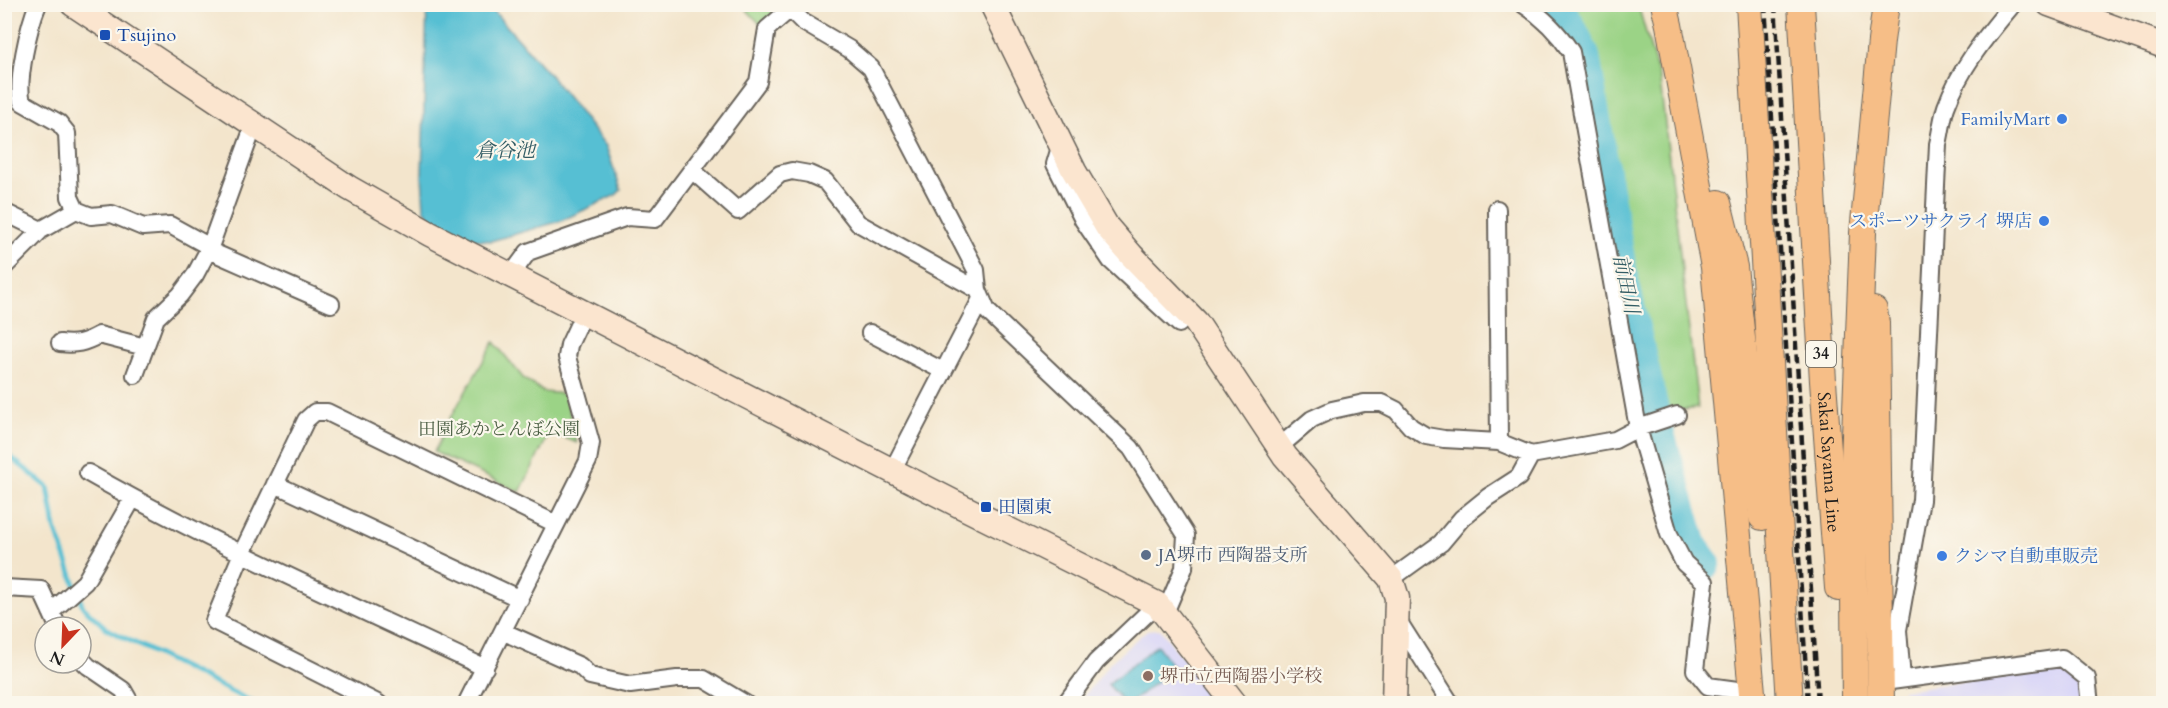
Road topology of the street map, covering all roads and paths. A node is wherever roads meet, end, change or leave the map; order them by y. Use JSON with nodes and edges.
{"nodes":[{"id":1,"x":38,"y":4,"type":"edge"},
{"id":2,"x":73,"y":4,"type":"edge"},
{"id":3,"x":992,"y":4,"type":"edge"},
{"id":4,"x":1522,"y":4,"type":"edge"},
{"id":5,"x":1749,"y":4,"type":"edge"},
{"id":6,"x":1801,"y":4,"type":"edge"},
{"id":7,"x":1886,"y":4,"type":"edge"},
{"id":8,"x":2013,"y":4,"type":"edge"},
{"id":9,"x":2049,"y":4,"type":"edge"},
{"id":10,"x":787,"y":7,"type":"edge"},
{"id":11,"x":1666,"y":15,"type":"edge"},
{"id":12,"x":2163,"y":46,"type":"edge"},
{"id":13,"x":254,"y":125,"type":"junction"},
{"id":14,"x":693,"y":171,"type":"junction"},
{"id":15,"x":1497,"y":209,"type":"dead end"},
{"id":16,"x":76,"y":210,"type":"junction"},
{"id":17,"x":4,"y":212,"type":"edge"},
{"id":18,"x":41,"y":230,"type":"junction"},
{"id":19,"x":1863,"y":233,"type":"junction"},
{"id":20,"x":209,"y":248,"type":"junction"},
{"id":21,"x":4,"y":267,"type":"edge"},
{"id":22,"x":511,"y":275,"type":"junction"},
{"id":23,"x":980,"y":294,"type":"junction"},
{"id":24,"x":331,"y":304,"type":"dead end"},
{"id":25,"x":584,"y":313,"type":"junction"},
{"id":26,"x":870,"y":333,"type":"dead end"},
{"id":27,"x":60,"y":343,"type":"dead end"},
{"id":28,"x":145,"y":347,"type":"junction"},
{"id":29,"x":943,"y":371,"type":"junction"},
{"id":30,"x":135,"y":375,"type":"dead end"},
{"id":31,"x":1673,"y":416,"type":"dead end"},
{"id":32,"x":1638,"y":427,"type":"junction"},
{"id":33,"x":1499,"y":442,"type":"junction"},
{"id":34,"x":1279,"y":447,"type":"junction"},
{"id":35,"x":1531,"y":455,"type":"junction"},
{"id":36,"x":892,"y":471,"type":"junction"},
{"id":37,"x":88,"y":473,"type":"dead end"},
{"id":38,"x":275,"y":484,"type":"junction"},
{"id":39,"x":133,"y":498,"type":"junction"},
{"id":40,"x":556,"y":524,"type":"junction"},
{"id":41,"x":242,"y":553,"type":"junction"},
{"id":42,"x":1391,"y":579,"type":"junction"},
{"id":43,"x":4,"y":588,"type":"edge"},
{"id":44,"x":520,"y":599,"type":"junction"},
{"id":45,"x":1161,"y":609,"type":"junction"},
{"id":46,"x":53,"y":615,"type":"edge"},
{"id":47,"x":59,"y":615,"type":"edge"},
{"id":48,"x":1396,"y":618,"type":"junction"},
{"id":49,"x":1785,"y":629,"type":"junction"},
{"id":50,"x":504,"y":632,"type":"junction"},
{"id":51,"x":485,"y":668,"type":"junction"},
{"id":52,"x":93,"y":669,"type":"edge"},
{"id":53,"x":1887,"y":689,"type":"edge"},
{"id":54,"x":1752,"y":698,"type":"edge"},
{"id":55,"x":131,"y":704,"type":"edge"},
{"id":56,"x":379,"y":704,"type":"edge"},
{"id":57,"x":466,"y":704,"type":"edge"},
{"id":58,"x":746,"y":704,"type":"edge"},
{"id":59,"x":1065,"y":704,"type":"edge"},
{"id":60,"x":1235,"y":704,"type":"edge"},
{"id":61,"x":1394,"y":704,"type":"edge"},
{"id":62,"x":1451,"y":704,"type":"edge"},
{"id":63,"x":1790,"y":704,"type":"edge"},
{"id":64,"x":1845,"y":704,"type":"edge"},
{"id":65,"x":1855,"y":704,"type":"edge"},
{"id":66,"x":2090,"y":704,"type":"edge"}],
"edges":[{"from":1,"to":16,"type":"street"},
{"from":2,"to":13,"type":"street"},
{"from":3,"to":34,"type":"street"},
{"from":4,"to":32,"type":"street"},
{"from":5,"to":49,"type":"main road"},
{"from":6,"to":64,"type":"main road","name":"Sakai Sayama Line","number":"34"},
{"from":7,"to":19,"type":"main road"},
{"from":8,"to":53,"type":"street"},
{"from":9,"to":12,"type":"street"},
{"from":10,"to":14,"type":"street"},
{"from":10,"to":23,"type":"street"},
{"from":11,"to":49,"type":"main road"},
{"from":11,"to":54,"type":"main road"},
{"from":13,"to":20,"type":"street"},
{"from":13,"to":22,"type":"street"},
{"from":14,"to":22,"type":"street"},
{"from":14,"to":23,"type":"street"},
{"from":15,"to":33,"type":"street"},
{"from":16,"to":18,"type":"street"},
{"from":16,"to":20,"type":"street"},
{"from":17,"to":18,"type":"street"},
{"from":18,"to":21,"type":"street"},
{"from":19,"to":53,"type":"main road"},
{"from":19,"to":65,"type":"main road"},
{"from":20,"to":24,"type":"street"},
{"from":20,"to":28,"type":"street"},
{"from":22,"to":25,"type":"street"},
{"from":23,"to":29,"type":"street"},
{"from":23,"to":45,"type":"street"},
{"from":25,"to":36,"type":"street"},
{"from":25,"to":40,"type":"street"},
{"from":26,"to":29,"type":"street"},
{"from":27,"to":28,"type":"street"},
{"from":28,"to":30,"type":"street"},
{"from":29,"to":36,"type":"street"},
{"from":31,"to":32,"type":"street"},
{"from":32,"to":35,"type":"street"},
{"from":32,"to":54,"type":"street"},
{"from":33,"to":34,"type":"street"},
{"from":33,"to":35,"type":"street"},
{"from":34,"to":42,"type":"street"},
{"from":35,"to":42,"type":"street"},
{"from":36,"to":45,"type":"street"},
{"from":37,"to":39,"type":"street"},
{"from":38,"to":40,"type":"street"},
{"from":38,"to":41,"type":"street"},
{"from":38,"to":44,"type":"street"},
{"from":39,"to":41,"type":"street"},
{"from":39,"to":47,"type":"street"},
{"from":40,"to":44,"type":"street"},
{"from":41,"to":51,"type":"street"},
{"from":41,"to":56,"type":"street"},
{"from":42,"to":48,"type":"street"},
{"from":43,"to":46,"type":"street"},
{"from":44,"to":50,"type":"street"},
{"from":45,"to":59,"type":"street"},
{"from":45,"to":60,"type":"street"},
{"from":48,"to":61,"type":"street"},
{"from":48,"to":62,"type":"street"},
{"from":49,"to":63,"type":"main road"},
{"from":50,"to":51,"type":"street"},
{"from":50,"to":58,"type":"street"},
{"from":51,"to":57,"type":"street"},
{"from":52,"to":55,"type":"street"},
{"from":53,"to":66,"type":"street"}]}
